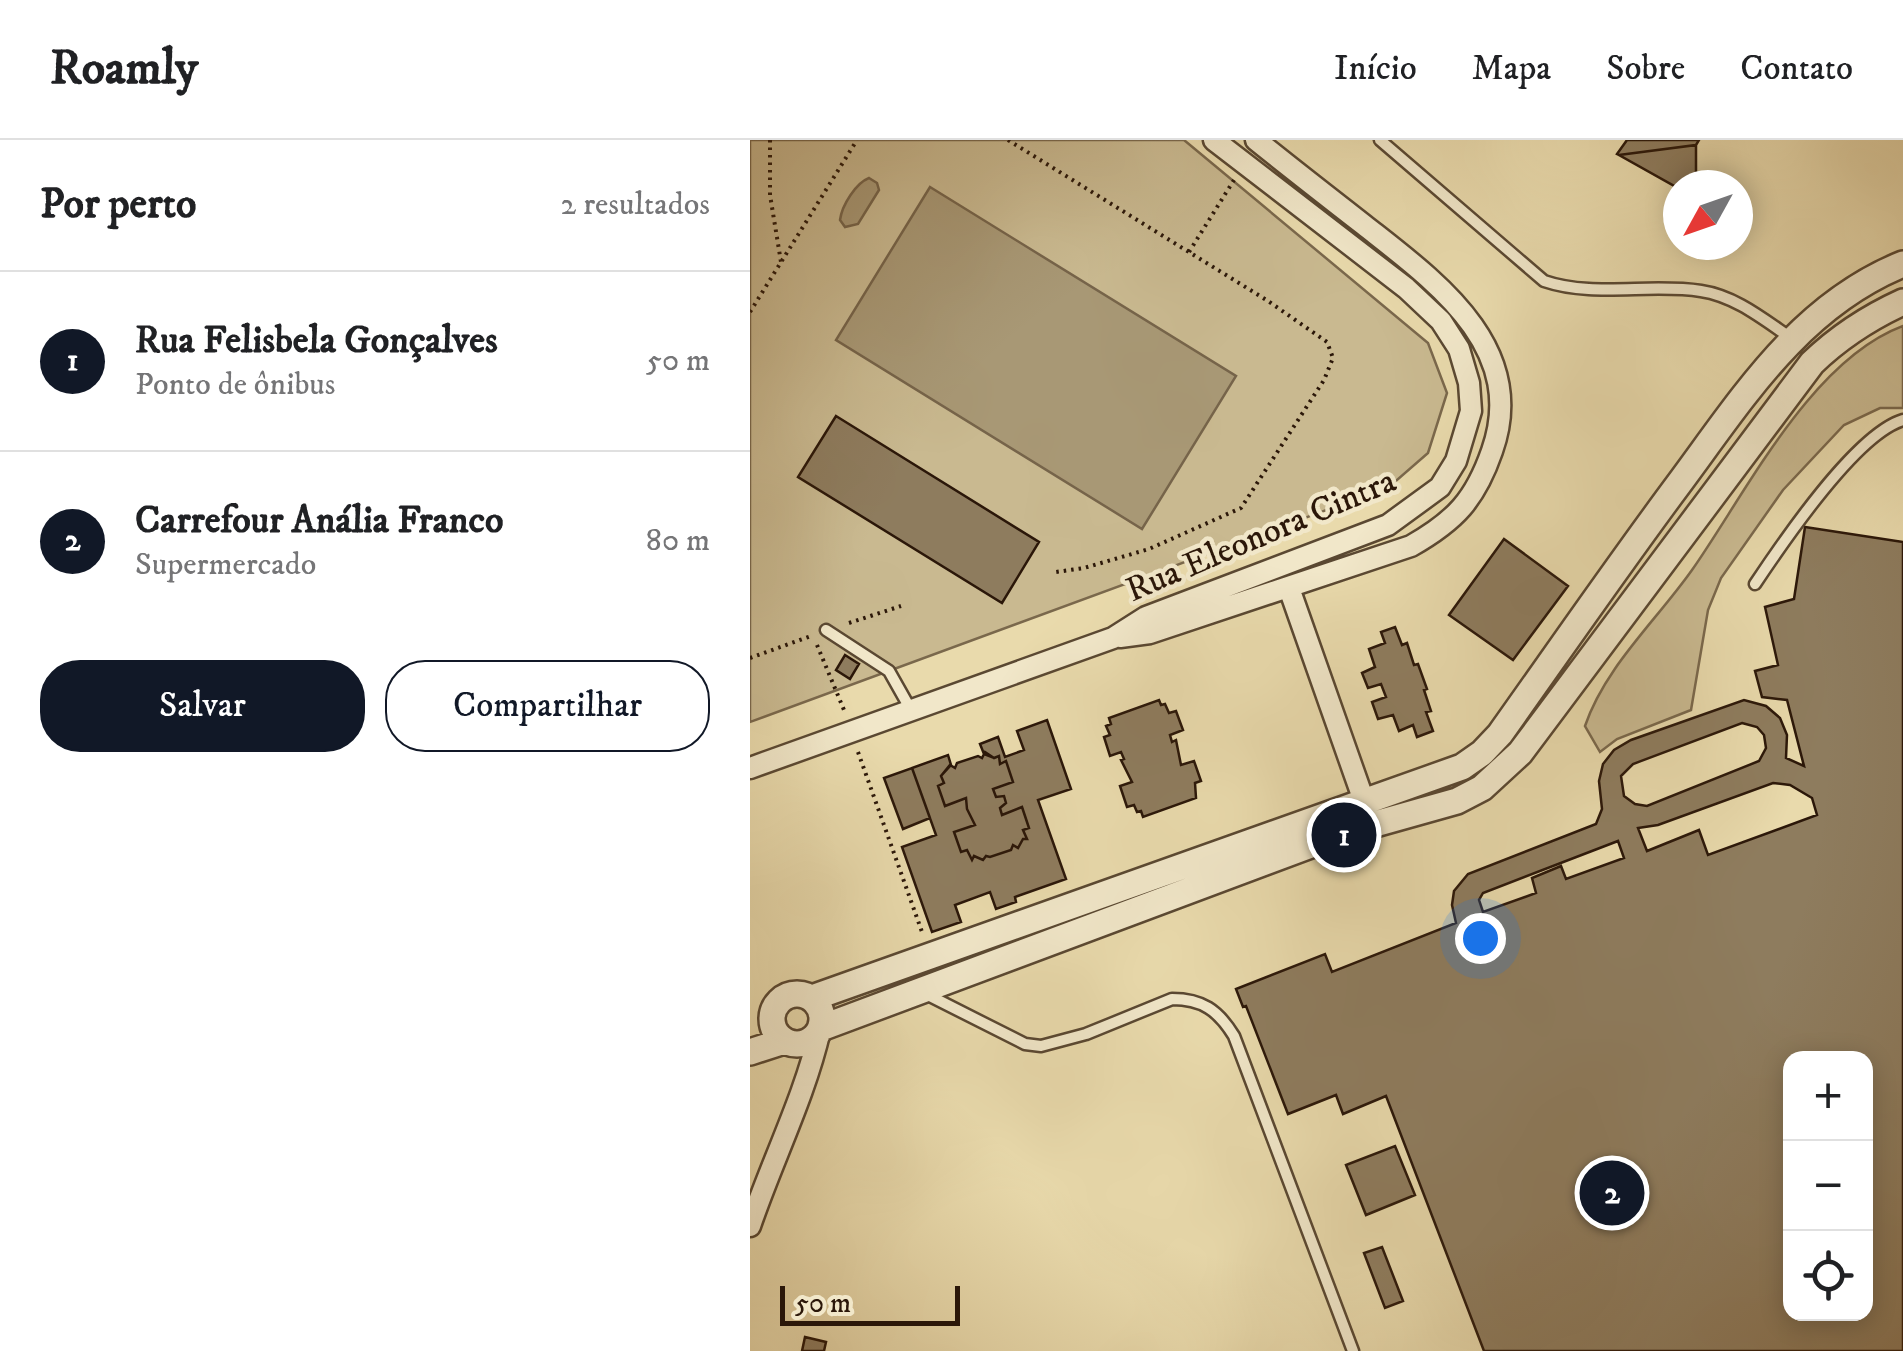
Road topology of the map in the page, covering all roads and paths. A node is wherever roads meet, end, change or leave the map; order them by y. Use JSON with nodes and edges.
{"nodes":[{"id":1,"x":770,"y":140,"type":"edge"},
{"id":2,"x":857,"y":140,"type":"edge"},
{"id":3,"x":1008,"y":140,"type":"edge"},
{"id":4,"x":1214,"y":140,"type":"edge"},
{"id":5,"x":1256,"y":140,"type":"edge"},
{"id":6,"x":1380,"y":140,"type":"edge"},
{"id":7,"x":1244,"y":164,"type":"junction"},
{"id":8,"x":1189,"y":252,"type":"junction"},
{"id":9,"x":781,"y":262,"type":"junction"},
{"id":10,"x":1903,"y":264,"type":"edge"},
{"id":11,"x":1903,"y":302,"type":"edge"},
{"id":12,"x":750,"y":312,"type":"edge"},
{"id":13,"x":1792,"y":338,"type":"junction"},
{"id":14,"x":1903,"y":420,"type":"edge"},
{"id":15,"x":1056,"y":572,"type":"dead end"},
{"id":16,"x":1756,"y":584,"type":"dead end"},
{"id":17,"x":1289,"y":588,"type":"junction"},
{"id":18,"x":826,"y":630,"type":"dead end"},
{"id":19,"x":813,"y":635,"type":"dead end"},
{"id":20,"x":1113,"y":638,"type":"junction"},
{"id":21,"x":912,"y":712,"type":"junction"},
{"id":22,"x":851,"y":733,"type":"junction"},
{"id":23,"x":750,"y":768,"type":"edge"},
{"id":24,"x":1364,"y":801,"type":"junction"},
{"id":25,"x":931,"y":955,"type":"junction"},
{"id":26,"x":920,"y":991,"type":"junction"},
{"id":27,"x":812,"y":998,"type":"junction"},
{"id":28,"x":762,"y":1014,"type":"edge"},
{"id":29,"x":820,"y":1029,"type":"junction"},
{"id":30,"x":787,"y":1042,"type":"junction"},
{"id":31,"x":750,"y":1052,"type":"edge"},
{"id":32,"x":808,"y":1074,"type":"junction"},
{"id":33,"x":750,"y":1226,"type":"edge"},
{"id":34,"x":1353,"y":1351,"type":"edge"}],
"edges":[{"from":1,"to":9,"type":"path"},
{"from":2,"to":9,"type":"path"},
{"from":3,"to":8,"type":"path"},
{"from":4,"to":7,"type":"street","name":"Rua Eleonora Cintra"},
{"from":5,"to":17,"type":"street","name":"Rua Eleonora Cintra"},
{"from":6,"to":13,"type":"lane"},
{"from":7,"to":8,"type":"path"},
{"from":7,"to":20,"type":"street","name":"Rua Eleonora Cintra"},
{"from":8,"to":15,"type":"path"},
{"from":9,"to":12,"type":"path"},
{"from":10,"to":13,"type":"street"},
{"from":11,"to":26,"type":"street"},
{"from":13,"to":24,"type":"street"},
{"from":14,"to":16,"type":"lane"},
{"from":17,"to":20,"type":"street","name":"Rua Eleonora Cintra"},
{"from":17,"to":24,"type":"street"},
{"from":18,"to":21,"type":"lane"},
{"from":19,"to":22,"type":"path"},
{"from":20,"to":21,"type":"street","name":"Rua Eleonora Cintra"},
{"from":21,"to":22,"type":"street","name":"Rua Eleonora Cintra"},
{"from":22,"to":23,"type":"street","name":"Rua Eleonora Cintra"},
{"from":22,"to":25,"type":"path"},
{"from":24,"to":25,"type":"street"},
{"from":25,"to":27,"type":"street"},
{"from":26,"to":29,"type":"street"},
{"from":26,"to":34,"type":"lane"},
{"from":27,"to":28,"type":"street"},
{"from":27,"to":29,"type":"street"},
{"from":28,"to":30,"type":"street"},
{"from":29,"to":30,"type":"street"},
{"from":29,"to":32,"type":"street"},
{"from":30,"to":31,"type":"street"},
{"from":30,"to":32,"type":"street"},
{"from":32,"to":33,"type":"street"}]}
